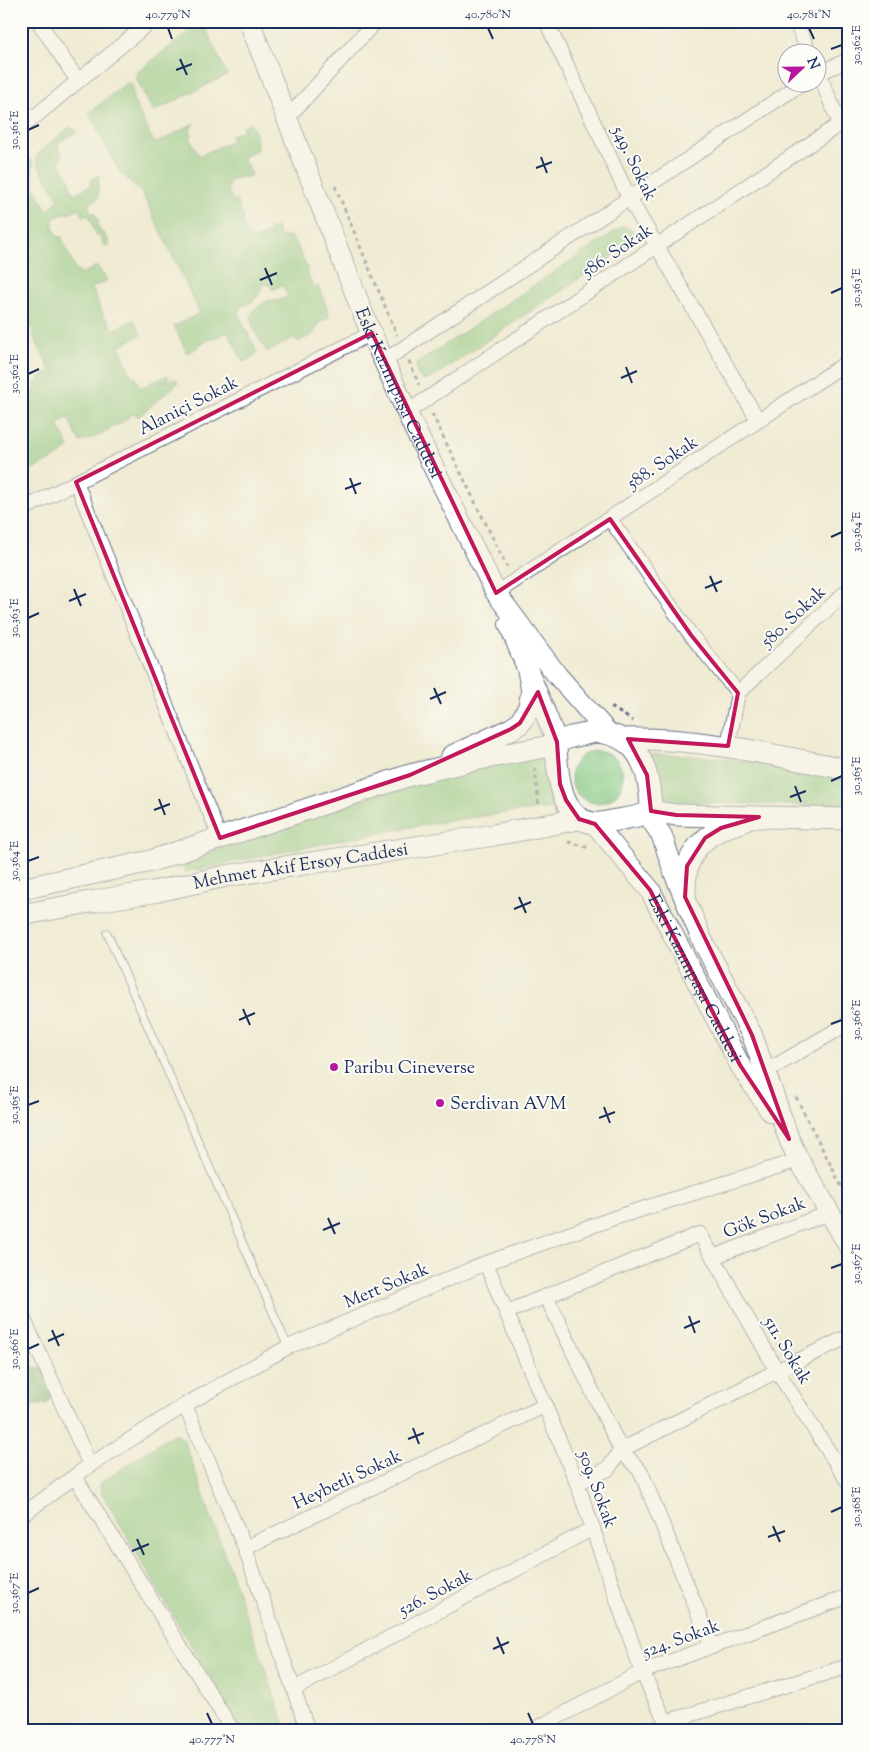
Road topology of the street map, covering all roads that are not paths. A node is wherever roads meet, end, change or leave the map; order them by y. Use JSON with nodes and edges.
{"nodes":[{"id":1,"x":38,"y":21,"type":"edge"},
{"id":2,"x":151,"y":21,"type":"edge"},
{"id":3,"x":249,"y":21,"type":"edge"},
{"id":4,"x":376,"y":21,"type":"edge"},
{"id":5,"x":546,"y":21,"type":"edge"},
{"id":6,"x":795,"y":21,"type":"edge"},
{"id":7,"x":804,"y":42,"type":"edge"},
{"id":8,"x":849,"y":60,"type":"edge"},
{"id":9,"x":828,"y":69,"type":"edge"},
{"id":10,"x":78,"y":81,"type":"junction"},
{"id":11,"x":828,"y":91,"type":"edge"},
{"id":12,"x":789,"y":92,"type":"edge"},
{"id":13,"x":287,"y":118,"type":"junction"},
{"id":14,"x":845,"y":122,"type":"edge"},
{"id":15,"x":21,"y":128,"type":"edge"},
{"id":16,"x":630,"y":198,"type":"junction"},
{"id":17,"x":657,"y":246,"type":"junction"},
{"id":18,"x":372,"y":333,"type":"junction"},
{"id":19,"x":384,"y":361,"type":"junction"},
{"id":20,"x":849,"y":361,"type":"edge"},
{"id":21,"x":407,"y":412,"type":"junction"},
{"id":22,"x":758,"y":420,"type":"junction"},
{"id":23,"x":76,"y":482,"type":"junction"},
{"id":24,"x":21,"y":510,"type":"edge"},
{"id":25,"x":610,"y":519,"type":"junction"},
{"id":26,"x":849,"y":589,"type":"edge"},
{"id":27,"x":496,"y":593,"type":"junction"},
{"id":28,"x":527,"y":665,"type":"junction"},
{"id":29,"x":738,"y":693,"type":"junction"},
{"id":30,"x":616,"y":736,"type":"junction"},
{"id":31,"x":557,"y":744,"type":"junction"},
{"id":32,"x":728,"y":746,"type":"junction"},
{"id":33,"x":849,"y":770,"type":"edge"},
{"id":34,"x":410,"y":775,"type":"junction"},
{"id":35,"x":649,"y":812,"type":"junction"},
{"id":36,"x":759,"y":817,"type":"junction"},
{"id":37,"x":849,"y":819,"type":"edge"},
{"id":38,"x":587,"y":821,"type":"junction"},
{"id":39,"x":220,"y":838,"type":"junction"},
{"id":40,"x":21,"y":888,"type":"edge"},
{"id":41,"x":685,"y":897,"type":"junction"},
{"id":42,"x":21,"y":915,"type":"edge"},
{"id":43,"x":106,"y":933,"type":"dead end"},
{"id":44,"x":849,"y":1023,"type":"edge"},
{"id":45,"x":765,"y":1072,"type":"junction"},
{"id":46,"x":789,"y":1139,"type":"junction"},
{"id":47,"x":799,"y":1160,"type":"junction"},
{"id":48,"x":829,"y":1213,"type":"junction"},
{"id":49,"x":849,"y":1246,"type":"edge"},
{"id":50,"x":713,"y":1257,"type":"junction"},
{"id":51,"x":486,"y":1263,"type":"junction"},
{"id":52,"x":546,"y":1296,"type":"junction"},
{"id":53,"x":507,"y":1312,"type":"junction"},
{"id":54,"x":21,"y":1313,"type":"edge"},
{"id":55,"x":849,"y":1336,"type":"edge"},
{"id":56,"x":288,"y":1347,"type":"junction"},
{"id":57,"x":778,"y":1370,"type":"junction"},
{"id":58,"x":185,"y":1405,"type":"junction"},
{"id":59,"x":546,"y":1405,"type":"junction"},
{"id":60,"x":621,"y":1450,"type":"junction"},
{"id":61,"x":90,"y":1465,"type":"junction"},
{"id":62,"x":75,"y":1477,"type":"junction"},
{"id":63,"x":577,"y":1483,"type":"junction"},
{"id":64,"x":849,"y":1483,"type":"edge"},
{"id":65,"x":21,"y":1516,"type":"edge"},
{"id":66,"x":593,"y":1528,"type":"junction"},
{"id":67,"x":245,"y":1548,"type":"junction"},
{"id":68,"x":849,"y":1596,"type":"edge"},
{"id":69,"x":712,"y":1647,"type":"junction"},
{"id":70,"x":849,"y":1666,"type":"edge"},
{"id":71,"x":642,"y":1672,"type":"junction"},
{"id":72,"x":294,"y":1689,"type":"junction"},
{"id":73,"x":667,"y":1726,"type":"edge"},
{"id":74,"x":234,"y":1731,"type":"edge"},
{"id":75,"x":308,"y":1731,"type":"edge"},
{"id":76,"x":532,"y":1731,"type":"edge"}],
"edges":[{"from":1,"to":10,"type":"street"},
{"from":2,"to":10,"type":"street"},
{"from":3,"to":13,"type":"street","name":"Eski Kazımpaşa Caddesi"},
{"from":4,"to":13,"type":"street"},
{"from":5,"to":16,"type":"street","name":"549. Sokak"},
{"from":6,"to":7,"type":"street"},
{"from":8,"to":9,"type":"street"},
{"from":10,"to":15,"type":"street"},
{"from":11,"to":14,"type":"street"},
{"from":12,"to":16,"type":"street","name":"586. Sokak"},
{"from":13,"to":18,"type":"street","name":"Eski Kazımpaşa Caddesi"},
{"from":14,"to":17,"type":"street","name":"586. Sokak"},
{"from":16,"to":17,"type":"street","name":"549. Sokak"},
{"from":16,"to":19,"type":"street","name":"586. Sokak"},
{"from":17,"to":21,"type":"street","name":"586. Sokak"},
{"from":17,"to":22,"type":"street","name":"549. Sokak"},
{"from":18,"to":19,"type":"street","name":"Eski Kazımpaşa Caddesi"},
{"from":18,"to":23,"type":"street","name":"Alaniçi Sokak"},
{"from":19,"to":21,"type":"street","name":"Eski Kazımpaşa Caddesi"},
{"from":20,"to":22,"type":"street","name":"588. Sokak"},
{"from":21,"to":27,"type":"street","name":"Eski Kazımpaşa Caddesi"},
{"from":22,"to":25,"type":"street","name":"588. Sokak"},
{"from":23,"to":24,"type":"street","name":"Alaniçi Sokak"},
{"from":23,"to":39,"type":"street"},
{"from":25,"to":27,"type":"street","name":"588. Sokak"},
{"from":25,"to":29,"type":"street"},
{"from":26,"to":29,"type":"street","name":"580. Sokak"},
{"from":27,"to":28,"type":"street"},
{"from":27,"to":30,"type":"street","name":"Eski Kazımpaşa Caddesi"},
{"from":28,"to":31,"type":"street"},
{"from":28,"to":34,"type":"main road"},
{"from":29,"to":32,"type":"street"},
{"from":30,"to":31,"type":"main road"},
{"from":30,"to":32,"type":"main road"},
{"from":30,"to":35,"type":"main road"},
{"from":31,"to":34,"type":"main road","name":"Mehmet Akif Ersoy Caddesi"},
{"from":31,"to":38,"type":"main road"},
{"from":32,"to":33,"type":"main road"},
{"from":34,"to":39,"type":"main road","name":"Mehmet Akif Ersoy Caddesi"},
{"from":35,"to":36,"type":"main road"},
{"from":35,"to":38,"type":"main road"},
{"from":35,"to":41,"type":"street","name":"Eski Kazımpaşa Caddesi"},
{"from":36,"to":37,"type":"main road"},
{"from":36,"to":41,"type":"main road"},
{"from":38,"to":42,"type":"main road","name":"Mehmet Akif Ersoy Caddesi"},
{"from":38,"to":46,"type":"street","name":"Eski Kazımpaşa Caddesi"},
{"from":39,"to":40,"type":"main road","name":"Mehmet Akif Ersoy Caddesi"},
{"from":41,"to":45,"type":"street","name":"Eski Kazımpaşa Caddesi"},
{"from":43,"to":56,"type":"lane"},
{"from":44,"to":45,"type":"street"},
{"from":45,"to":46,"type":"street","name":"Eski Kazımpaşa Caddesi"},
{"from":46,"to":47,"type":"street","name":"Eski Kazımpaşa Caddesi"},
{"from":47,"to":48,"type":"street","name":"Eski Kazımpaşa Caddesi"},
{"from":47,"to":51,"type":"street","name":"Mert Sokak"},
{"from":48,"to":49,"type":"street","name":"Eski Kazımpaşa Caddesi"},
{"from":48,"to":50,"type":"street","name":"Gök Sokak"},
{"from":50,"to":52,"type":"street","name":"511. Sokak"},
{"from":50,"to":57,"type":"street","name":"511. Sokak"},
{"from":51,"to":53,"type":"street","name":"509. Sokak"},
{"from":51,"to":56,"type":"street","name":"Mert Sokak"},
{"from":52,"to":53,"type":"street"},
{"from":52,"to":60,"type":"street"},
{"from":53,"to":59,"type":"street","name":"509. Sokak"},
{"from":54,"to":61,"type":"street"},
{"from":55,"to":57,"type":"street"},
{"from":56,"to":58,"type":"street","name":"Mert Sokak"},
{"from":57,"to":60,"type":"street"},
{"from":57,"to":64,"type":"street","name":"511. Sokak"},
{"from":58,"to":61,"type":"street","name":"Mert Sokak"},
{"from":58,"to":67,"type":"street"},
{"from":59,"to":63,"type":"street","name":"509. Sokak"},
{"from":59,"to":67,"type":"street","name":"Heybetli Sokak"},
{"from":60,"to":63,"type":"street"},
{"from":60,"to":69,"type":"street"},
{"from":61,"to":62,"type":"street","name":"Mert Sokak"},
{"from":62,"to":65,"type":"street","name":"Mert Sokak"},
{"from":62,"to":74,"type":"street"},
{"from":63,"to":66,"type":"street","name":"509. Sokak"},
{"from":66,"to":71,"type":"street","name":"509. Sokak"},
{"from":66,"to":72,"type":"street","name":"526. Sokak"},
{"from":67,"to":72,"type":"street"},
{"from":68,"to":69,"type":"street","name":"524. Sokak"},
{"from":69,"to":71,"type":"street","name":"524. Sokak"},
{"from":70,"to":73,"type":"street"},
{"from":71,"to":73,"type":"street","name":"509. Sokak"},
{"from":71,"to":76,"type":"street","name":"524. Sokak"},
{"from":72,"to":75,"type":"street"}]}
